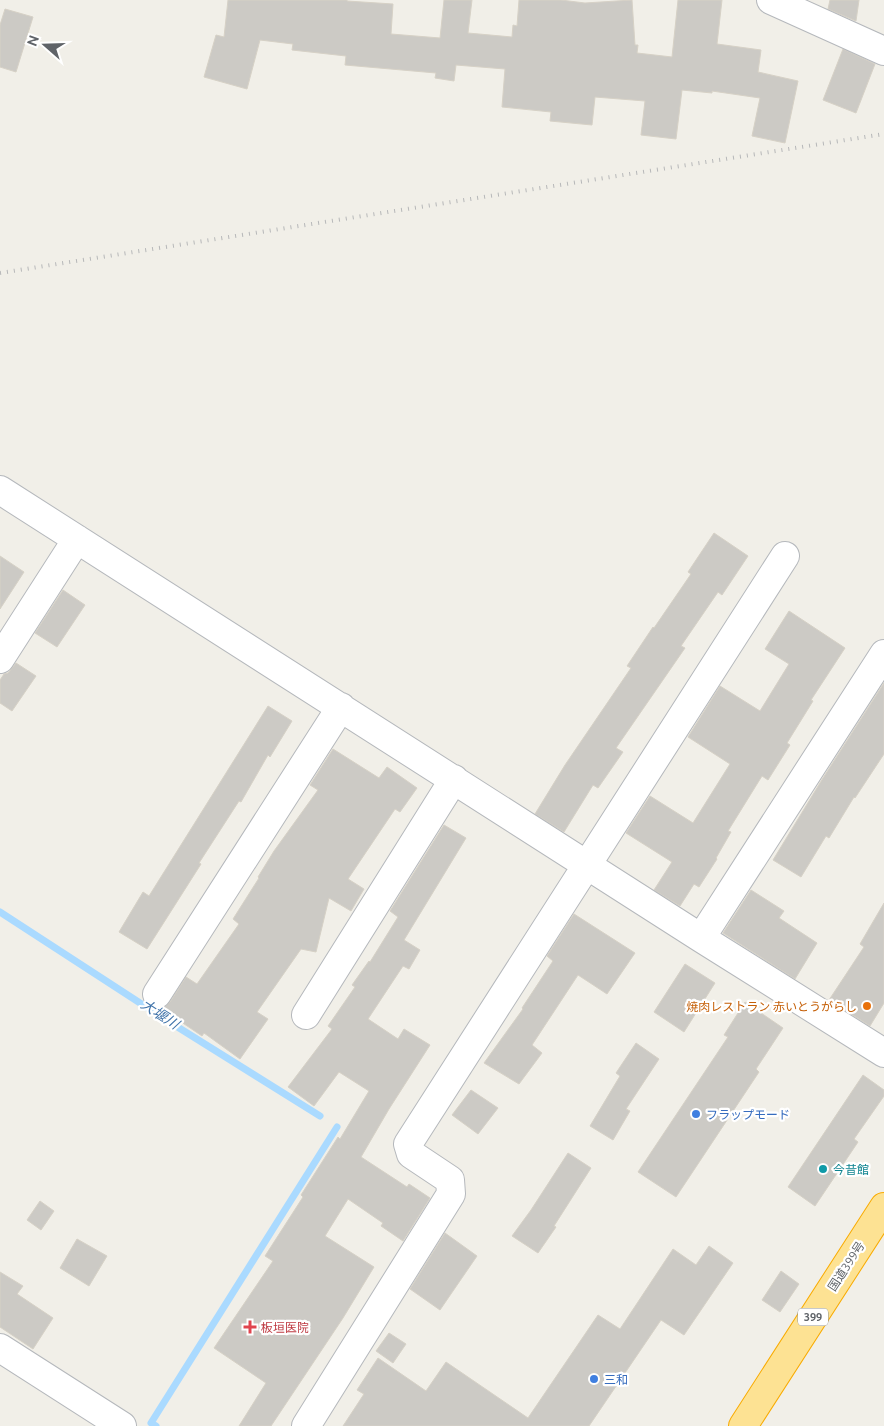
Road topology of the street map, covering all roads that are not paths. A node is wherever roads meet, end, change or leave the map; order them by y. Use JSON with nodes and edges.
{"nodes":[{"id":1,"x":771,"y":0,"type":"edge"},
{"id":2,"x":884,"y":51,"type":"edge"},
{"id":3,"x":0,"y":490,"type":"edge"},
{"id":4,"x":77,"y":539,"type":"junction"},
{"id":5,"x":785,"y":556,"type":"dead end"},
{"id":6,"x":884,"y":654,"type":"edge"},
{"id":7,"x":0,"y":659,"type":"edge"},
{"id":8,"x":340,"y":706,"type":"junction"},
{"id":9,"x":454,"y":779,"type":"junction"},
{"id":10,"x":588,"y":866,"type":"junction"},
{"id":11,"x":702,"y":938,"type":"junction"},
{"id":12,"x":157,"y":994,"type":"dead end"},
{"id":13,"x":306,"y":1015,"type":"dead end"},
{"id":14,"x":884,"y":1053,"type":"edge"},
{"id":15,"x":884,"y":1207,"type":"edge"},
{"id":16,"x":0,"y":1348,"type":"edge"},
{"id":17,"x":122,"y":1426,"type":"edge"},
{"id":18,"x":306,"y":1426,"type":"edge"},
{"id":19,"x":743,"y":1426,"type":"edge"}],
"edges":[{"from":1,"to":2,"type":"street"},
{"from":3,"to":4,"type":"street"},
{"from":4,"to":7,"type":"street"},
{"from":4,"to":8,"type":"street"},
{"from":5,"to":10,"type":"street"},
{"from":6,"to":11,"type":"street"},
{"from":8,"to":9,"type":"street"},
{"from":8,"to":12,"type":"street"},
{"from":9,"to":10,"type":"street"},
{"from":9,"to":13,"type":"street"},
{"from":10,"to":11,"type":"street"},
{"from":10,"to":18,"type":"street"},
{"from":11,"to":14,"type":"street"},
{"from":15,"to":19,"type":"highway","name":"国道399号","number":"399"},
{"from":16,"to":17,"type":"street"}]}
